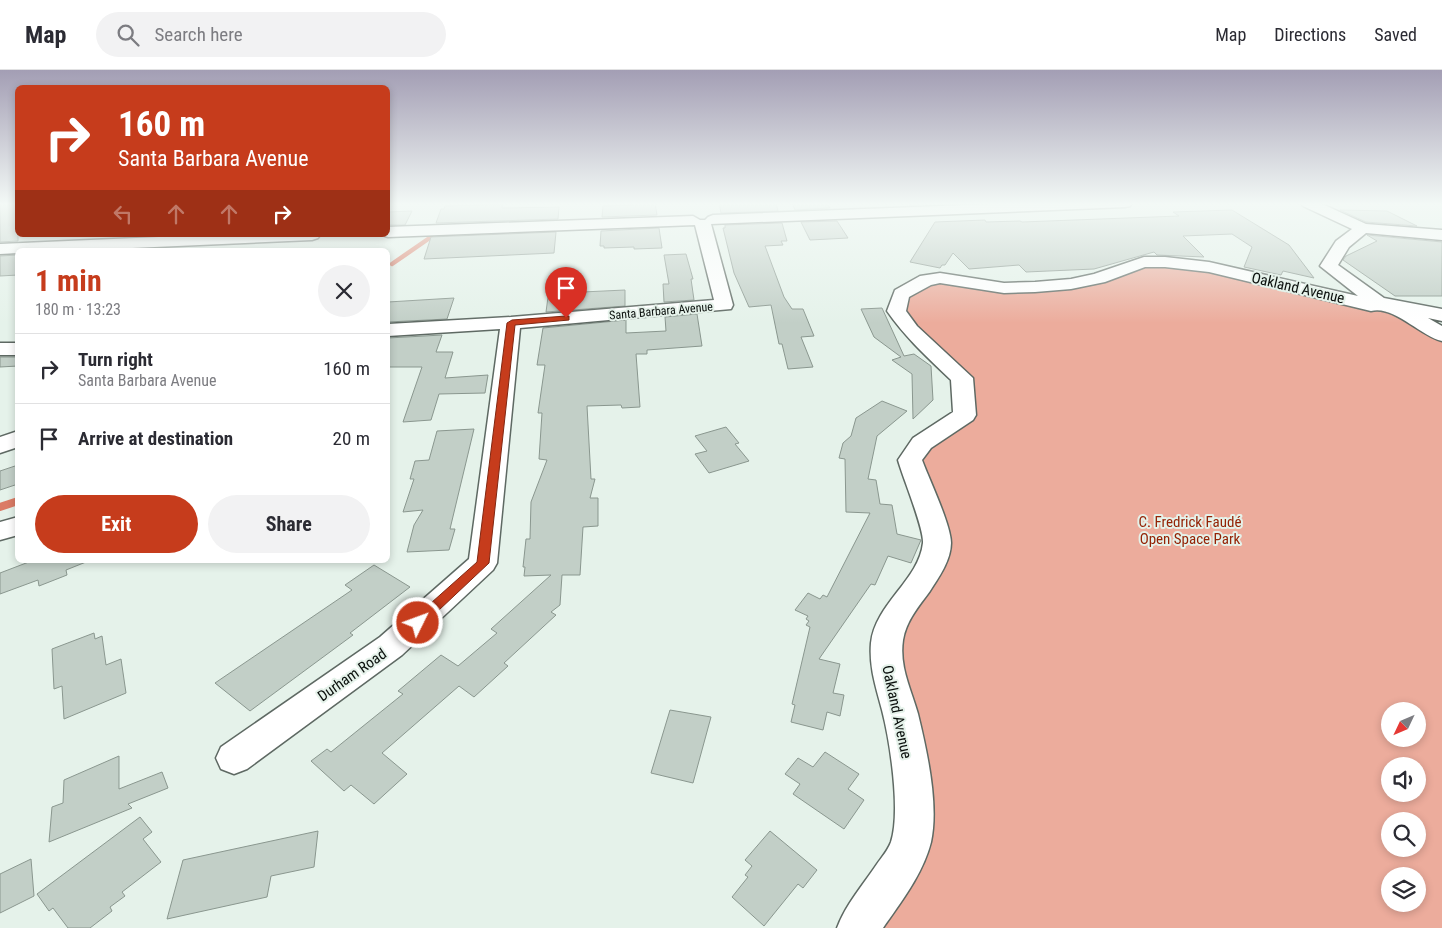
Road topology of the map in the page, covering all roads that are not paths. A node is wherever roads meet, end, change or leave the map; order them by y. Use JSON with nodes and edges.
{"nodes":[{"id":1,"x":708,"y":243,"type":"edge"},
{"id":2,"x":1343,"y":243,"type":"edge"},
{"id":3,"x":224,"y":244,"type":"edge"},
{"id":4,"x":45,"y":248,"type":"edge"},
{"id":5,"x":0,"y":249,"type":"edge"},
{"id":6,"x":15,"y":249,"type":"edge"},
{"id":7,"x":1378,"y":303,"type":"junction"},
{"id":8,"x":1442,"y":315,"type":"edge"},
{"id":9,"x":512,"y":323,"type":"junction"},
{"id":10,"x":390,"y":330,"type":"edge"},
{"id":11,"x":1442,"y":335,"type":"edge"},
{"id":12,"x":15,"y":349,"type":"edge"},
{"id":13,"x":0,"y":350,"type":"edge"},
{"id":14,"x":15,"y":439,"type":"edge"},
{"id":15,"x":0,"y":446,"type":"edge"},
{"id":16,"x":15,"y":527,"type":"edge"},
{"id":17,"x":0,"y":531,"type":"edge"},
{"id":18,"x":234,"y":758,"type":"dead end"},
{"id":19,"x":858,"y":928,"type":"edge"}],
"edges":[{"from":1,"to":9,"type":"street","name":"Santa Barbara Avenue"},
{"from":2,"to":7,"type":"street"},
{"from":3,"to":4,"type":"street"},
{"from":5,"to":6,"type":"street"},
{"from":7,"to":8,"type":"street"},
{"from":7,"to":11,"type":"street"},
{"from":7,"to":19,"type":"street","name":"Oakland Avenue"},
{"from":9,"to":10,"type":"street","name":"Santa Barbara Avenue"},
{"from":9,"to":18,"type":"street","name":"Durham Road"},
{"from":12,"to":13,"type":"street"},
{"from":14,"to":15,"type":"street"},
{"from":16,"to":17,"type":"street"}]}
